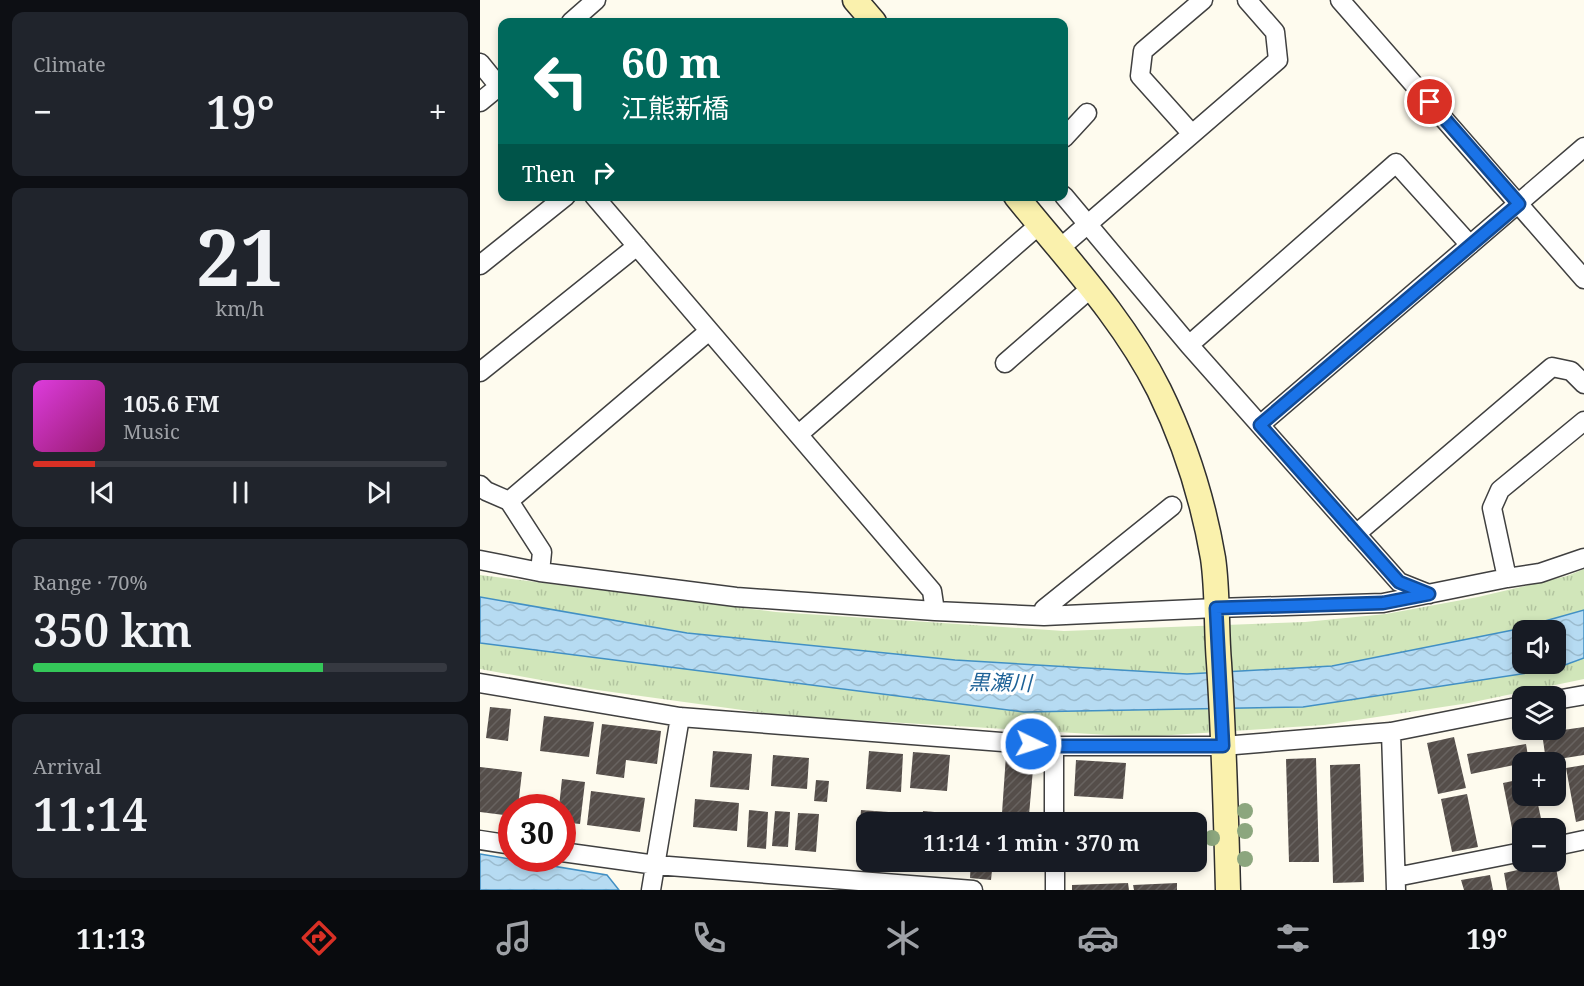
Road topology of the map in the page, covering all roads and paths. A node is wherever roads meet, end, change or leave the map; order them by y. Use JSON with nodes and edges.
{"nodes":[{"id":1,"x":596,"y":0,"type":"edge"},
{"id":2,"x":855,"y":0,"type":"edge"},
{"id":3,"x":1203,"y":0,"type":"edge"},
{"id":4,"x":1247,"y":0,"type":"edge"},
{"id":5,"x":1340,"y":0,"type":"edge"},
{"id":6,"x":576,"y":18,"type":"edge"},
{"id":7,"x":870,"y":18,"type":"edge"},
{"id":8,"x":480,"y":63,"type":"edge"},
{"id":9,"x":498,"y":82,"type":"edge"},
{"id":10,"x":498,"y":89,"type":"edge"},
{"id":11,"x":480,"y":102,"type":"edge"},
{"id":12,"x":1087,"y":113,"type":"dead end"},
{"id":13,"x":1068,"y":134,"type":"edge"},
{"id":14,"x":1192,"y":134,"type":"junction"},
{"id":15,"x":1584,"y":147,"type":"edge"},
{"id":16,"x":1068,"y":200,"type":"edge"},
{"id":17,"x":560,"y":201,"type":"edge"},
{"id":18,"x":598,"y":201,"type":"edge"},
{"id":19,"x":1020,"y":201,"type":"edge"},
{"id":20,"x":1519,"y":204,"type":"junction"},
{"id":21,"x":1089,"y":224,"type":"junction"},
{"id":22,"x":1039,"y":225,"type":"junction"},
{"id":23,"x":1470,"y":245,"type":"junction"},
{"id":24,"x":637,"y":246,"type":"junction"},
{"id":25,"x":1059,"y":249,"type":"junction"},
{"id":26,"x":480,"y":265,"type":"edge"},
{"id":27,"x":1584,"y":279,"type":"edge"},
{"id":28,"x":1091,"y":288,"type":"junction"},
{"id":29,"x":709,"y":331,"type":"junction"},
{"id":30,"x":1189,"y":345,"type":"junction"},
{"id":31,"x":1005,"y":363,"type":"dead end"},
{"id":32,"x":480,"y":372,"type":"edge"},
{"id":33,"x":1584,"y":384,"type":"edge"},
{"id":34,"x":1584,"y":421,"type":"edge"},
{"id":35,"x":1260,"y":425,"type":"junction"},
{"id":36,"x":799,"y":434,"type":"junction"},
{"id":37,"x":480,"y":485,"type":"edge"},
{"id":38,"x":508,"y":501,"type":"junction"},
{"id":39,"x":1172,"y":506,"type":"dead end"},
{"id":40,"x":1356,"y":534,"type":"junction"},
{"id":41,"x":1584,"y":558,"type":"edge"},
{"id":42,"x":480,"y":561,"type":"edge"},
{"id":43,"x":540,"y":572,"type":"junction"},
{"id":44,"x":1507,"y":578,"type":"junction"},
{"id":45,"x":1429,"y":594,"type":"junction"},
{"id":46,"x":935,"y":611,"type":"junction"},
{"id":47,"x":1216,"y":614,"type":"junction"},
{"id":48,"x":1044,"y":616,"type":"junction"},
{"id":49,"x":480,"y":683,"type":"edge"},
{"id":50,"x":1584,"y":695,"type":"edge"},
{"id":51,"x":1566,"y":698,"type":"edge"},
{"id":52,"x":1512,"y":708,"type":"edge"},
{"id":53,"x":680,"y":717,"type":"junction"},
{"id":54,"x":1390,"y":732,"type":"junction"},
{"id":55,"x":1223,"y":742,"type":"junction"},
{"id":56,"x":1054,"y":746,"type":"junction"},
{"id":57,"x":1054,"y":812,"type":"edge"},
{"id":58,"x":480,"y":840,"type":"edge"},
{"id":59,"x":1584,"y":840,"type":"edge"},
{"id":60,"x":498,"y":843,"type":"edge"},
{"id":61,"x":1566,"y":844,"type":"edge"},
{"id":62,"x":576,"y":854,"type":"edge"},
{"id":63,"x":1512,"y":854,"type":"edge"},
{"id":64,"x":656,"y":865,"type":"junction"},
{"id":65,"x":1055,"y":872,"type":"edge"},
{"id":66,"x":1396,"y":883,"type":"edge"},
{"id":67,"x":651,"y":890,"type":"edge"},
{"id":68,"x":973,"y":890,"type":"edge"},
{"id":69,"x":1055,"y":890,"type":"edge"},
{"id":70,"x":1228,"y":890,"type":"edge"}],
"edges":[{"from":1,"to":6,"type":"street"},
{"from":2,"to":7,"type":"street"},
{"from":3,"to":14,"type":"street"},
{"from":4,"to":14,"type":"street"},
{"from":5,"to":20,"type":"street"},
{"from":8,"to":9,"type":"street"},
{"from":10,"to":11,"type":"street"},
{"from":12,"to":13,"type":"street"},
{"from":14,"to":21,"type":"street"},
{"from":15,"to":20,"type":"street"},
{"from":16,"to":21,"type":"street"},
{"from":17,"to":26,"type":"street"},
{"from":18,"to":24,"type":"street"},
{"from":19,"to":22,"type":"street"},
{"from":20,"to":23,"type":"street"},
{"from":20,"to":27,"type":"street"},
{"from":21,"to":25,"type":"street"},
{"from":21,"to":30,"type":"street"},
{"from":22,"to":25,"type":"street"},
{"from":22,"to":36,"type":"street"},
{"from":23,"to":30,"type":"street"},
{"from":23,"to":35,"type":"street"},
{"from":24,"to":29,"type":"street"},
{"from":24,"to":32,"type":"street"},
{"from":25,"to":28,"type":"street"},
{"from":28,"to":31,"type":"street"},
{"from":28,"to":47,"type":"street"},
{"from":29,"to":36,"type":"street"},
{"from":29,"to":38,"type":"street"},
{"from":30,"to":35,"type":"street"},
{"from":33,"to":40,"type":"street"},
{"from":34,"to":44,"type":"street"},
{"from":35,"to":40,"type":"street"},
{"from":36,"to":46,"type":"street"},
{"from":37,"to":38,"type":"street"},
{"from":38,"to":43,"type":"street"},
{"from":39,"to":48,"type":"street"},
{"from":40,"to":45,"type":"street"},
{"from":41,"to":44,"type":"street"},
{"from":42,"to":43,"type":"street"},
{"from":43,"to":46,"type":"street"},
{"from":44,"to":45,"type":"street"},
{"from":45,"to":47,"type":"street"},
{"from":46,"to":48,"type":"street"},
{"from":47,"to":48,"type":"street"},
{"from":47,"to":55,"type":"street"},
{"from":49,"to":53,"type":"street"},
{"from":50,"to":51,"type":"street"},
{"from":52,"to":54,"type":"street"},
{"from":53,"to":56,"type":"street"},
{"from":53,"to":64,"type":"street"},
{"from":54,"to":55,"type":"street"},
{"from":54,"to":66,"type":"street"},
{"from":55,"to":56,"type":"street"},
{"from":55,"to":70,"type":"street"},
{"from":56,"to":57,"type":"street"},
{"from":58,"to":60,"type":"street"},
{"from":59,"to":61,"type":"street"},
{"from":62,"to":64,"type":"street"},
{"from":63,"to":66,"type":"street"},
{"from":64,"to":67,"type":"street"},
{"from":64,"to":68,"type":"street"},
{"from":65,"to":69,"type":"street"}]}
